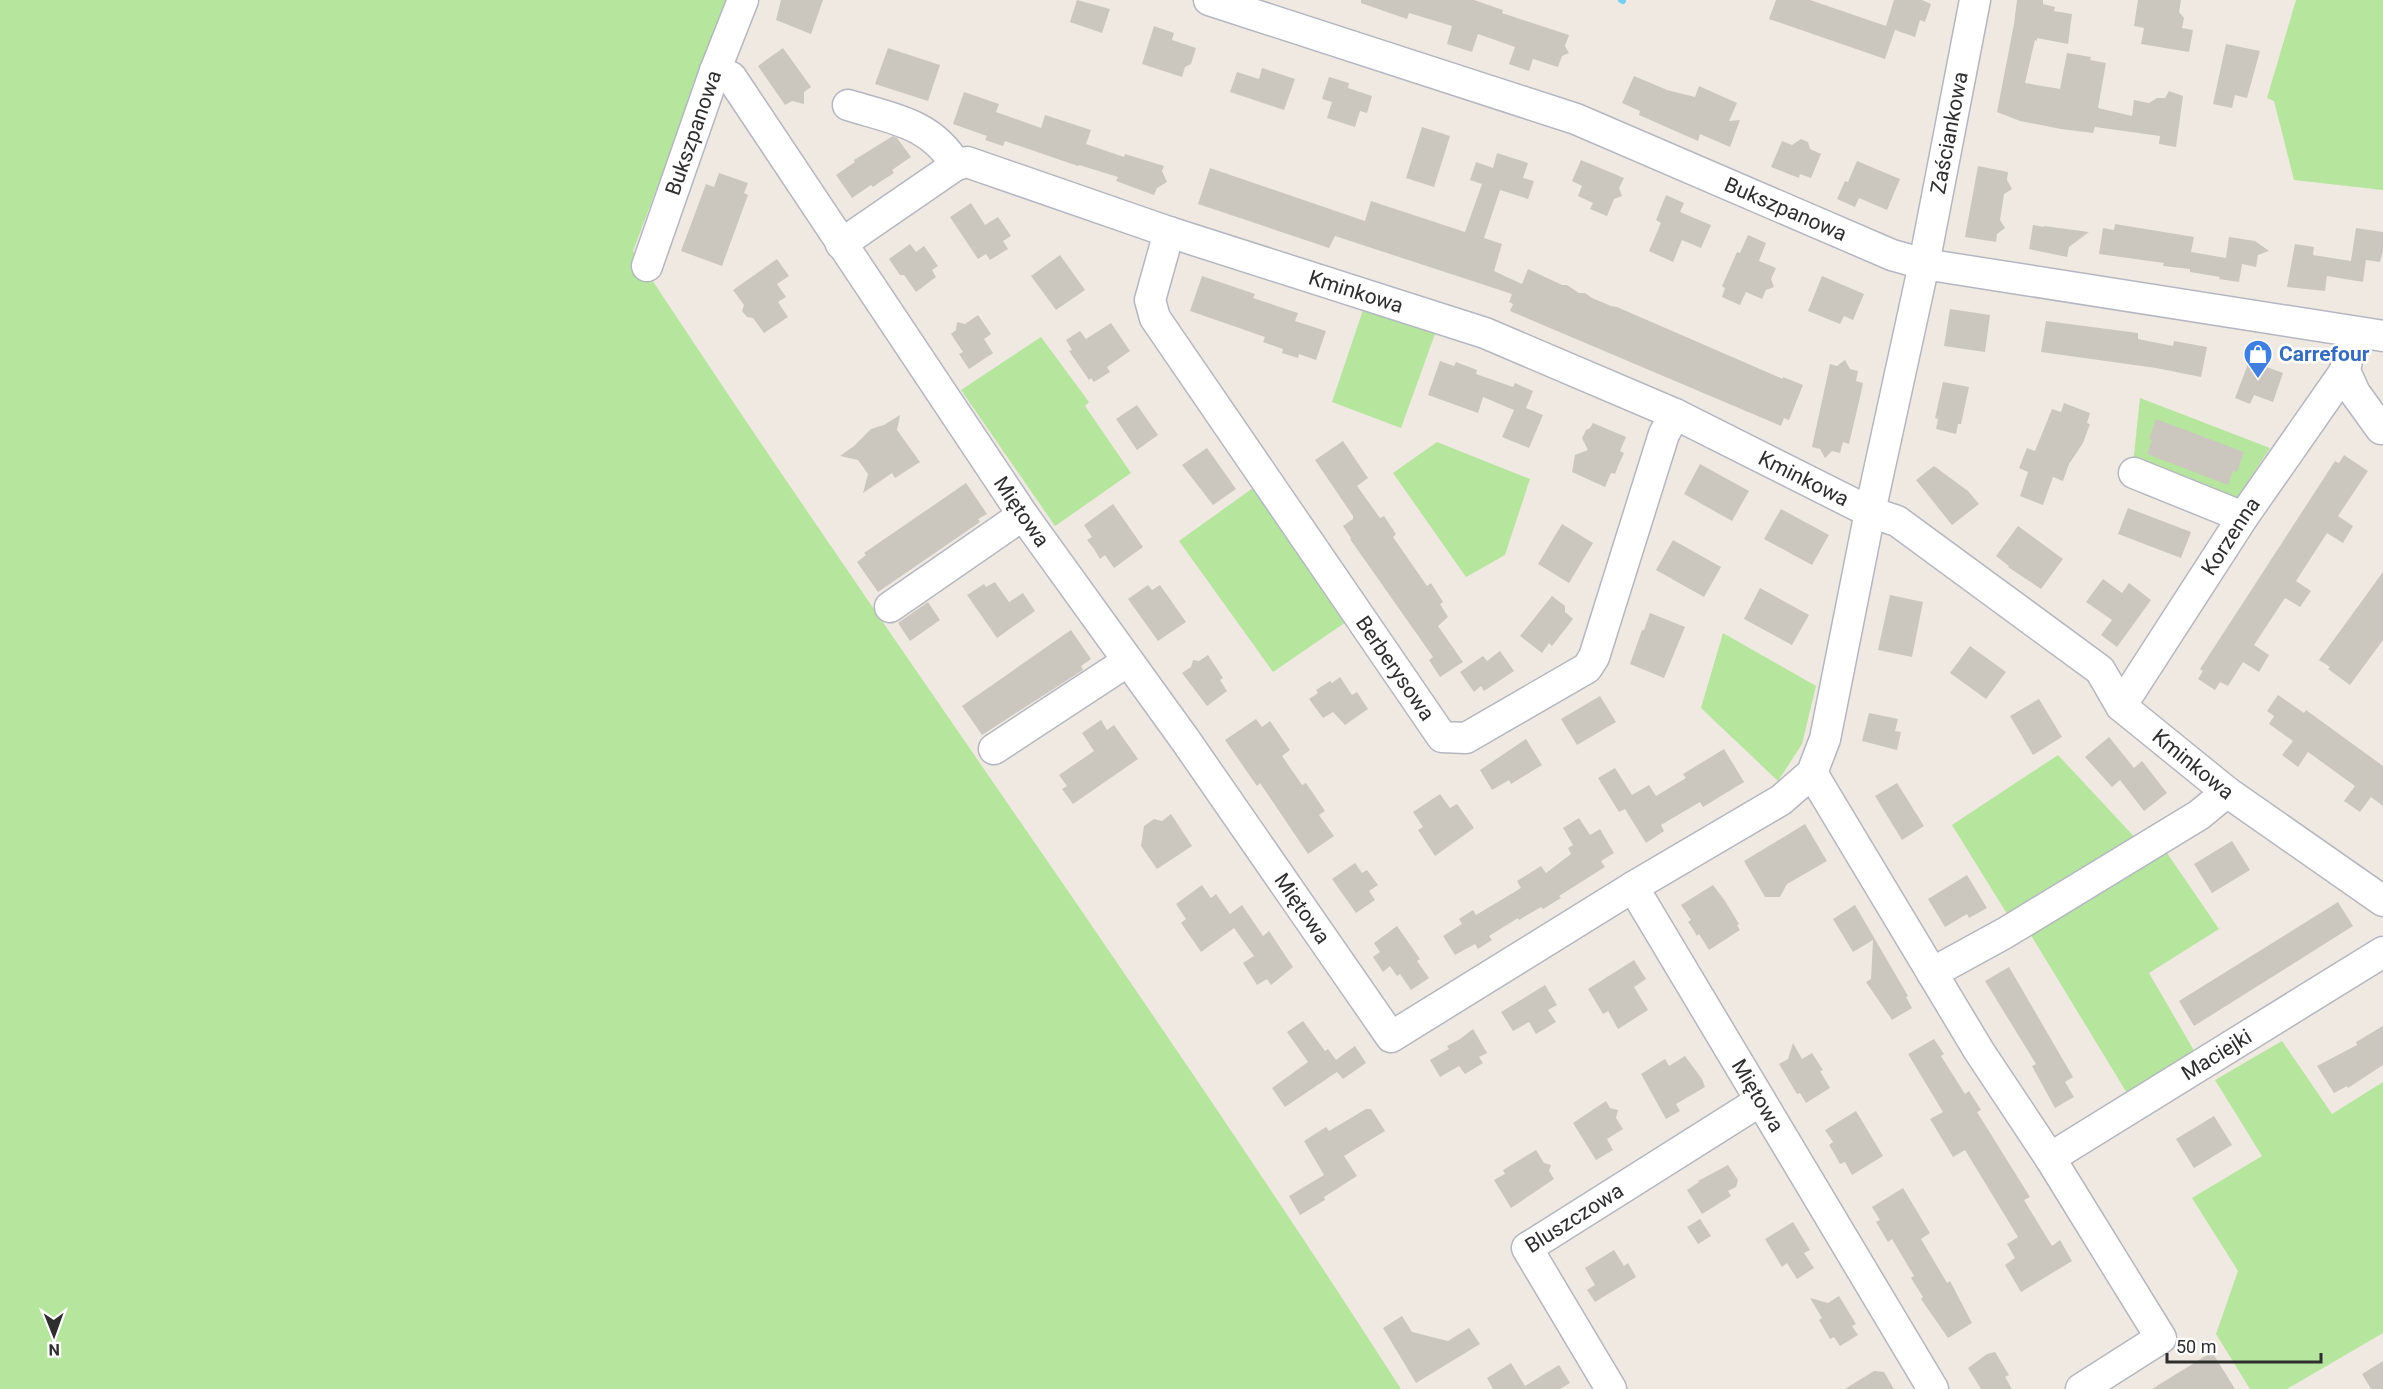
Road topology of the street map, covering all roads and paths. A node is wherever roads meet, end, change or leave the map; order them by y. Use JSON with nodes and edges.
{"nodes":[{"id":1,"x":743,"y":0,"type":"edge"},
{"id":2,"x":1209,"y":0,"type":"edge"},
{"id":3,"x":1975,"y":0,"type":"edge"},
{"id":4,"x":715,"y":71,"type":"junction"},
{"id":5,"x":848,"y":105,"type":"dead end"},
{"id":6,"x":957,"y":165,"type":"junction"},
{"id":7,"x":1169,"y":232,"type":"junction"},
{"id":8,"x":841,"y":244,"type":"junction"},
{"id":9,"x":1924,"y":264,"type":"junction"},
{"id":10,"x":647,"y":266,"type":"dead end"},
{"id":11,"x":2352,"y":331,"type":"junction"},
{"id":12,"x":2383,"y":336,"type":"edge"},
{"id":13,"x":2345,"y":371,"type":"junction"},
{"id":14,"x":1674,"y":414,"type":"junction"},
{"id":15,"x":2381,"y":429,"type":"dead end"},
{"id":16,"x":2134,"y":473,"type":"dead end"},
{"id":17,"x":1870,"y":512,"type":"junction"},
{"id":18,"x":1023,"y":515,"type":"junction"},
{"id":19,"x":2243,"y":517,"type":"junction"},
{"id":20,"x":890,"y":607,"type":"dead end"},
{"id":21,"x":1128,"y":661,"type":"junction"},
{"id":22,"x":2121,"y":706,"type":"junction"},
{"id":23,"x":994,"y":749,"type":"dead end"},
{"id":24,"x":1812,"y":773,"type":"junction"},
{"id":25,"x":2227,"y":792,"type":"junction"},
{"id":26,"x":1633,"y":887,"type":"junction"},
{"id":27,"x":2383,"y":902,"type":"edge"},
{"id":28,"x":2383,"y":952,"type":"edge"},
{"id":29,"x":1932,"y":973,"type":"junction"},
{"id":30,"x":1760,"y":1101,"type":"junction"},
{"id":31,"x":2050,"y":1158,"type":"junction"},
{"id":32,"x":1611,"y":1389,"type":"edge"},
{"id":33,"x":1933,"y":1389,"type":"edge"},
{"id":34,"x":2081,"y":1389,"type":"edge"}],
"edges":[{"from":1,"to":4,"type":"street","name":"Bukszpanowa"},
{"from":2,"to":9,"type":"street","name":"Bukszpanowa"},
{"from":3,"to":9,"type":"street","name":"Zaściankowa"},
{"from":4,"to":8,"type":"street","name":"Miętowa"},
{"from":4,"to":10,"type":"street","name":"Bukszpanowa"},
{"from":5,"to":6,"type":"street"},
{"from":6,"to":7,"type":"street","name":"Kminkowa"},
{"from":6,"to":8,"type":"street"},
{"from":7,"to":14,"type":"street","name":"Kminkowa"},
{"from":7,"to":14,"type":"street","name":"Berberysowa"},
{"from":8,"to":18,"type":"street","name":"Miętowa"},
{"from":9,"to":11,"type":"street","name":"Bukszpanowa"},
{"from":9,"to":17,"type":"street","name":"Kminkowa"},
{"from":11,"to":12,"type":"street","name":"Bukszpanowa"},
{"from":11,"to":13,"type":"street"},
{"from":13,"to":15,"type":"street"},
{"from":13,"to":19,"type":"street","name":"Korzenna"},
{"from":14,"to":17,"type":"street","name":"Kminkowa"},
{"from":16,"to":19,"type":"street"},
{"from":17,"to":22,"type":"street","name":"Kminkowa"},
{"from":17,"to":24,"type":"street","name":"Kminkowa"},
{"from":18,"to":20,"type":"street"},
{"from":18,"to":21,"type":"street","name":"Miętowa"},
{"from":19,"to":22,"type":"street","name":"Korzenna"},
{"from":21,"to":23,"type":"street"},
{"from":21,"to":26,"type":"street","name":"Miętowa"},
{"from":22,"to":25,"type":"street","name":"Kminkowa"},
{"from":24,"to":26,"type":"street","name":"Kminkowa"},
{"from":24,"to":29,"type":"street"},
{"from":25,"to":27,"type":"street","name":"Kminkowa"},
{"from":25,"to":29,"type":"street"},
{"from":26,"to":30,"type":"street","name":"Miętowa"},
{"from":28,"to":31,"type":"street","name":"Maciejki"},
{"from":29,"to":31,"type":"street"},
{"from":30,"to":32,"type":"street","name":"Bluszczowa"},
{"from":30,"to":33,"type":"street","name":"Miętowa"},
{"from":31,"to":34,"type":"street"}]}
